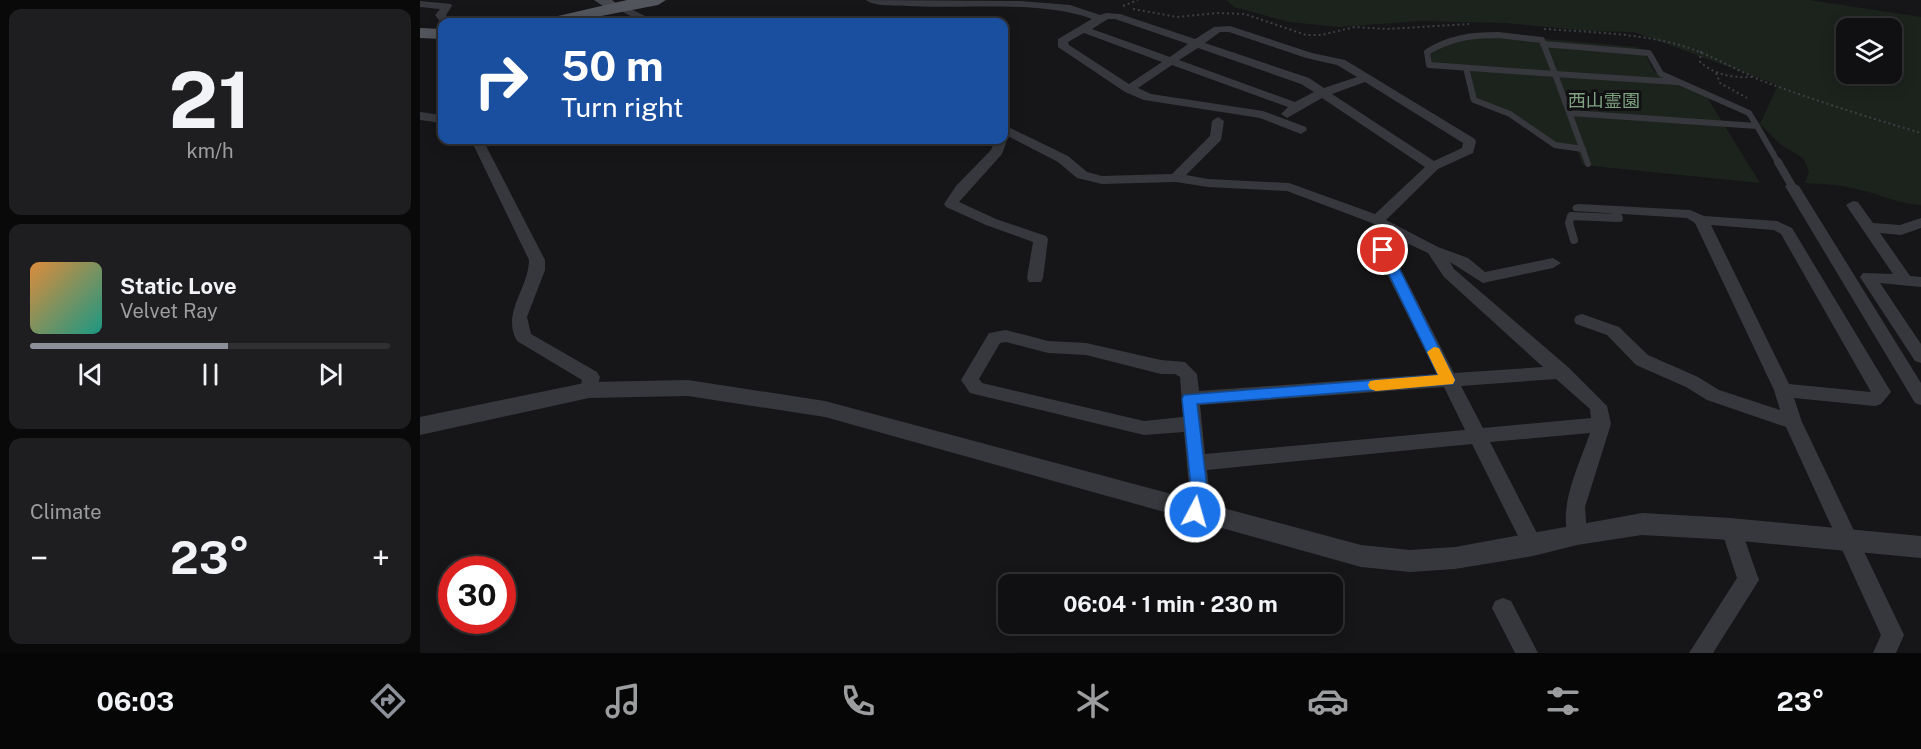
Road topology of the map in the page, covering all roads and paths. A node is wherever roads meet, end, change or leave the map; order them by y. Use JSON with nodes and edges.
{"nodes":[{"id":1,"x":658,"y":0,"type":"edge"},
{"id":2,"x":871,"y":0,"type":"edge"},
{"id":3,"x":1138,"y":0,"type":"edge"},
{"id":4,"x":420,"y":4,"type":"edge"},
{"id":5,"x":611,"y":4,"type":"edge"},
{"id":6,"x":1122,"y":7,"type":"dead end"},
{"id":7,"x":443,"y":18,"type":"edge"},
{"id":8,"x":564,"y":18,"type":"edge"},
{"id":9,"x":641,"y":18,"type":"edge"},
{"id":10,"x":1101,"y":19,"type":"junction"},
{"id":11,"x":1083,"y":29,"type":"junction"},
{"id":12,"x":420,"y":33,"type":"edge"},
{"id":13,"x":438,"y":34,"type":"edge"},
{"id":14,"x":1198,"y":44,"type":"junction"},
{"id":15,"x":1544,"y":44,"type":"junction"},
{"id":16,"x":1701,"y":51,"type":"dead end"},
{"id":17,"x":1172,"y":62,"type":"junction"},
{"id":18,"x":1466,"y":68,"type":"junction"},
{"id":19,"x":1556,"y":74,"type":"junction"},
{"id":20,"x":1754,"y":77,"type":"dead end"},
{"id":21,"x":1366,"y":78,"type":"junction"},
{"id":22,"x":1677,"y":82,"type":"junction"},
{"id":23,"x":1129,"y":89,"type":"junction"},
{"id":24,"x":1325,"y":92,"type":"junction"},
{"id":25,"x":1295,"y":106,"type":"junction"},
{"id":26,"x":1570,"y":113,"type":"junction"},
{"id":27,"x":420,"y":116,"type":"edge"},
{"id":28,"x":438,"y":118,"type":"edge"},
{"id":29,"x":1218,"y":121,"type":"dead end"},
{"id":30,"x":1280,"y":121,"type":"junction"},
{"id":31,"x":1757,"y":126,"type":"junction"},
{"id":32,"x":1301,"y":130,"type":"dead end"},
{"id":33,"x":1008,"y":131,"type":"edge"},
{"id":34,"x":479,"y":144,"type":"edge"},
{"id":35,"x":1000,"y":144,"type":"edge"},
{"id":36,"x":1583,"y":149,"type":"junction"},
{"id":37,"x":1588,"y":164,"type":"dead end"},
{"id":38,"x":1433,"y":166,"type":"junction"},
{"id":39,"x":1176,"y":178,"type":"junction"},
{"id":40,"x":1792,"y":186,"type":"joint"},
{"id":41,"x":1853,"y":205,"type":"dead end"},
{"id":42,"x":1579,"y":208,"type":"dead end"},
{"id":43,"x":1614,"y":210,"type":"junction"},
{"id":44,"x":1377,"y":220,"type":"junction"},
{"id":45,"x":1701,"y":220,"type":"junction"},
{"id":46,"x":1921,"y":223,"type":"edge"},
{"id":47,"x":1869,"y":227,"type":"junction"},
{"id":48,"x":1396,"y":232,"type":"junction"},
{"id":49,"x":1574,"y":240,"type":"dead end"},
{"id":50,"x":1433,"y":250,"type":"junction"},
{"id":51,"x":1522,"y":256,"type":"dead end"},
{"id":52,"x":1553,"y":263,"type":"dead end"},
{"id":53,"x":1534,"y":267,"type":"junction"},
{"id":54,"x":1035,"y":278,"type":"dead end"},
{"id":55,"x":1914,"y":281,"type":"edge"},
{"id":56,"x":1582,"y":320,"type":"dead end"},
{"id":57,"x":1921,"y":357,"type":"edge"},
{"id":58,"x":1562,"y":372,"type":"junction"},
{"id":59,"x":1448,"y":380,"type":"junction"},
{"id":60,"x":589,"y":390,"type":"junction"},
{"id":61,"x":1783,"y":390,"type":"junction"},
{"id":62,"x":1921,"y":398,"type":"edge"},
{"id":63,"x":1189,"y":399,"type":"junction"},
{"id":64,"x":1793,"y":422,"type":"junction"},
{"id":65,"x":1192,"y":424,"type":"junction"},
{"id":66,"x":1602,"y":424,"type":"junction"},
{"id":67,"x":420,"y":426,"type":"edge"},
{"id":68,"x":1479,"y":437,"type":"junction"},
{"id":69,"x":1197,"y":463,"type":"junction"},
{"id":70,"x":1195,"y":512,"type":"junction"},
{"id":71,"x":1731,"y":529,"type":"junction"},
{"id":72,"x":1577,"y":534,"type":"junction"},
{"id":73,"x":1848,"y":541,"type":"junction"},
{"id":74,"x":1533,"y":545,"type":"junction"},
{"id":75,"x":1921,"y":547,"type":"edge"},
{"id":76,"x":1503,"y":608,"type":"dead end"},
{"id":77,"x":1527,"y":653,"type":"edge"},
{"id":78,"x":1700,"y":653,"type":"edge"},
{"id":79,"x":1884,"y":653,"type":"edge"}],
"edges":[{"from":1,"to":5,"type":"main road"},
{"from":2,"to":10,"type":"street"},
{"from":3,"to":6,"type":"path"},
{"from":4,"to":7,"type":"street"},
{"from":5,"to":8,"type":"main road"},
{"from":5,"to":9,"type":"street"},
{"from":10,"to":11,"type":"street"},
{"from":10,"to":14,"type":"street"},
{"from":11,"to":17,"type":"street"},
{"from":11,"to":23,"type":"street"},
{"from":12,"to":13,"type":"main road"},
{"from":14,"to":17,"type":"street"},
{"from":14,"to":21,"type":"street"},
{"from":14,"to":24,"type":"street"},
{"from":15,"to":18,"type":"lane"},
{"from":15,"to":19,"type":"lane"},
{"from":15,"to":22,"type":"lane"},
{"from":16,"to":20,"type":"path"},
{"from":17,"to":23,"type":"street"},
{"from":17,"to":25,"type":"street"},
{"from":18,"to":19,"type":"lane"},
{"from":18,"to":36,"type":"lane"},
{"from":19,"to":22,"type":"lane"},
{"from":19,"to":26,"type":"lane"},
{"from":21,"to":24,"type":"street"},
{"from":21,"to":38,"type":"street"},
{"from":22,"to":31,"type":"lane"},
{"from":23,"to":30,"type":"street"},
{"from":24,"to":25,"type":"street"},
{"from":24,"to":38,"type":"street"},
{"from":25,"to":30,"type":"street"},
{"from":26,"to":31,"type":"lane"},
{"from":26,"to":36,"type":"lane"},
{"from":27,"to":28,"type":"street"},
{"from":29,"to":39,"type":"street"},
{"from":30,"to":32,"type":"street"},
{"from":31,"to":40,"type":"lane"},
{"from":33,"to":39,"type":"street"},
{"from":34,"to":60,"type":"street"},
{"from":35,"to":54,"type":"street"},
{"from":36,"to":37,"type":"lane"},
{"from":38,"to":44,"type":"street"},
{"from":39,"to":44,"type":"street"},
{"from":40,"to":62,"type":"street"},
{"from":41,"to":47,"type":"street"},
{"from":42,"to":43,"type":"street"},
{"from":43,"to":45,"type":"street"},
{"from":43,"to":49,"type":"lane"},
{"from":44,"to":48,"type":"street"},
{"from":45,"to":61,"type":"street"},
{"from":45,"to":61,"type":"street"},
{"from":46,"to":47,"type":"street"},
{"from":47,"to":55,"type":"street"},
{"from":48,"to":50,"type":"street"},
{"from":48,"to":59,"type":"street"},
{"from":50,"to":53,"type":"street"},
{"from":50,"to":58,"type":"street"},
{"from":51,"to":53,"type":"street"},
{"from":52,"to":53,"type":"street"},
{"from":55,"to":57,"type":"street"},
{"from":56,"to":64,"type":"street"},
{"from":58,"to":59,"type":"street"},
{"from":58,"to":66,"type":"street"},
{"from":59,"to":63,"type":"street"},
{"from":59,"to":68,"type":"street"},
{"from":60,"to":67,"type":"street"},
{"from":60,"to":70,"type":"street"},
{"from":61,"to":64,"type":"street"},
{"from":63,"to":65,"type":"street"},
{"from":63,"to":65,"type":"street"},
{"from":64,"to":73,"type":"street"},
{"from":65,"to":69,"type":"street"},
{"from":66,"to":68,"type":"street"},
{"from":66,"to":72,"type":"street"},
{"from":68,"to":69,"type":"street"},
{"from":68,"to":74,"type":"street"},
{"from":69,"to":70,"type":"street"},
{"from":70,"to":74,"type":"street"},
{"from":71,"to":72,"type":"street"},
{"from":71,"to":73,"type":"street"},
{"from":71,"to":78,"type":"street"},
{"from":72,"to":74,"type":"street"},
{"from":73,"to":75,"type":"street"},
{"from":73,"to":79,"type":"street"},
{"from":76,"to":77,"type":"street"}]}
